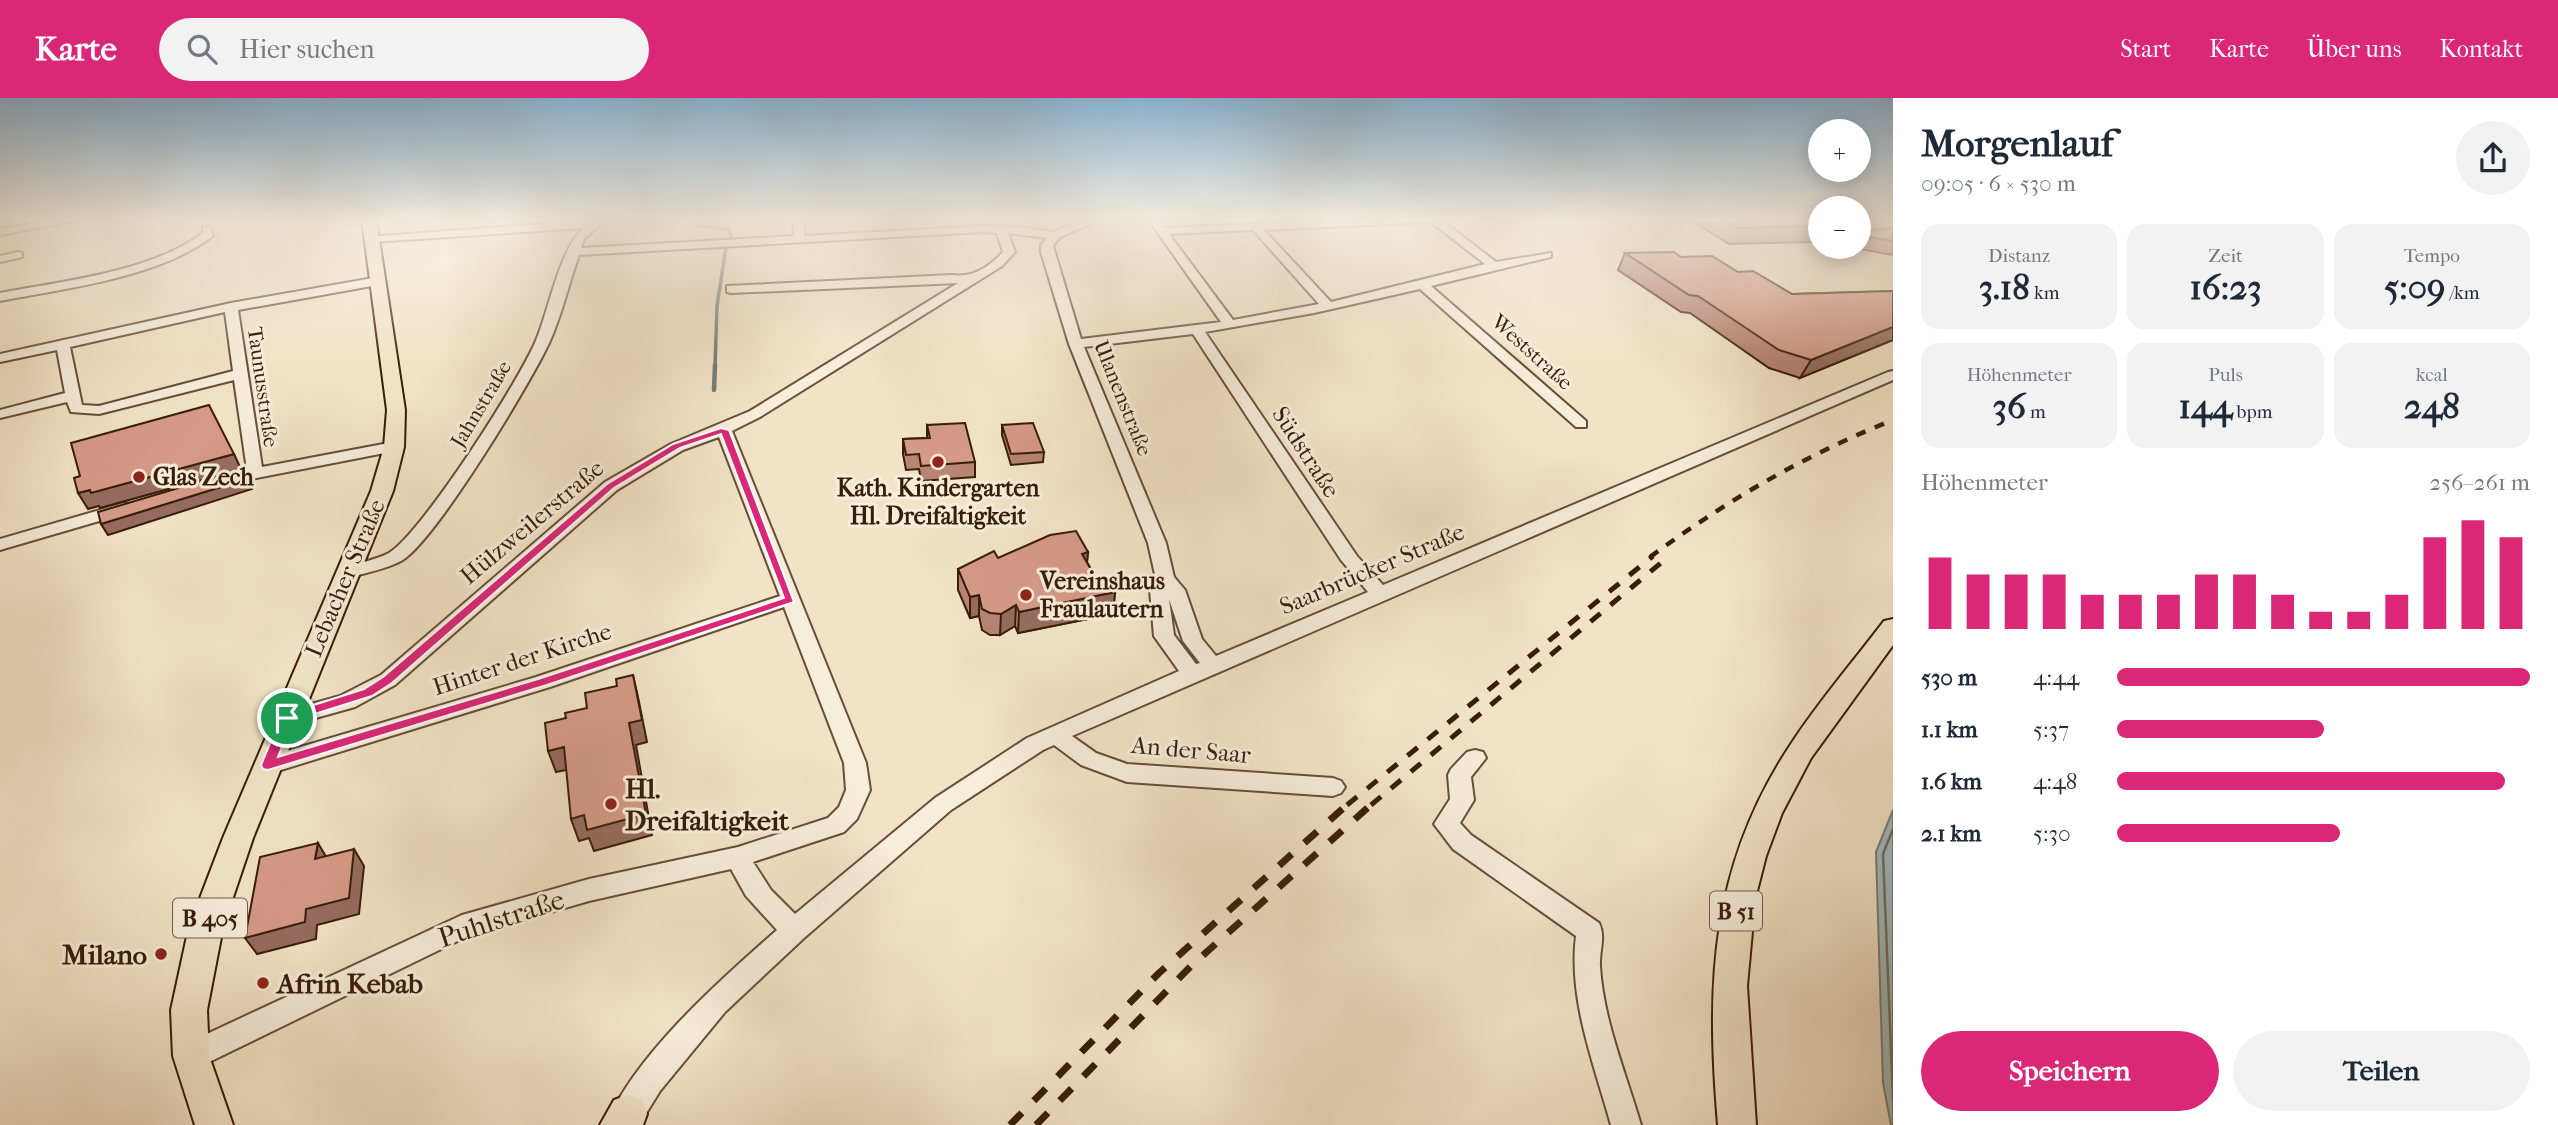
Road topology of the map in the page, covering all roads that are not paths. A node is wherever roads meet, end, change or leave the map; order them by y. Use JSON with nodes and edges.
{"nodes":[{"id":1,"x":128,"y":267,"type":"edge"},
{"id":2,"x":377,"y":267,"type":"edge"},
{"id":3,"x":567,"y":267,"type":"edge"},
{"id":4,"x":991,"y":267,"type":"edge"},
{"id":5,"x":1052,"y":267,"type":"edge"},
{"id":6,"x":1187,"y":267,"type":"edge"},
{"id":7,"x":1293,"y":267,"type":"edge"},
{"id":8,"x":1486,"y":267,"type":"edge"},
{"id":9,"x":379,"y":281,"type":"junction"},
{"id":10,"x":970,"y":281,"type":"junction"},
{"id":11,"x":1422,"y":284,"type":"junction"},
{"id":12,"x":731,"y":289,"type":"dead end"},
{"id":13,"x":0,"y":298,"type":"edge"},
{"id":14,"x":1327,"y":304,"type":"junction"},
{"id":15,"x":231,"y":307,"type":"junction"},
{"id":16,"x":1229,"y":324,"type":"junction"},
{"id":17,"x":1198,"y":331,"type":"junction"},
{"id":18,"x":62,"y":344,"type":"junction"},
{"id":19,"x":1076,"y":344,"type":"junction"},
{"id":20,"x":0,"y":358,"type":"edge"},
{"id":21,"x":240,"y":374,"type":"junction"},
{"id":22,"x":1893,"y":375,"type":"edge"},
{"id":23,"x":72,"y":396,"type":"junction"},
{"id":24,"x":0,"y":414,"type":"edge"},
{"id":25,"x":1581,"y":424,"type":"dead end"},
{"id":26,"x":724,"y":430,"type":"junction"},
{"id":27,"x":394,"y":447,"type":"junction"},
{"id":28,"x":254,"y":472,"type":"junction"},
{"id":29,"x":199,"y":486,"type":"edge"},
{"id":30,"x":137,"y":505,"type":"edge"},
{"id":31,"x":0,"y":545,"type":"edge"},
{"id":32,"x":350,"y":570,"type":"junction"},
{"id":33,"x":1380,"y":594,"type":"junction"},
{"id":34,"x":790,"y":599,"type":"junction"},
{"id":35,"x":1893,"y":627,"type":"edge"},
{"id":36,"x":1202,"y":670,"type":"junction"},
{"id":37,"x":287,"y":718,"type":"junction"},
{"id":38,"x":1056,"y":734,"type":"junction"},
{"id":39,"x":1475,"y":758,"type":"dead end"},
{"id":40,"x":268,"y":765,"type":"junction"},
{"id":41,"x":1333,"y":788,"type":"dead end"},
{"id":42,"x":738,"y":857,"type":"junction"},
{"id":43,"x":795,"y":930,"type":"junction"},
{"id":44,"x":191,"y":1056,"type":"junction"},
{"id":45,"x":623,"y":1121,"type":"edge"},
{"id":46,"x":214,"y":1125,"type":"edge"},
{"id":47,"x":1626,"y":1125,"type":"edge"},
{"id":48,"x":1737,"y":1125,"type":"edge"}],
"edges":[{"from":1,"to":13,"type":"street"},
{"from":2,"to":9,"type":"main road","name":"Lebacher Straße","number":"B 405"},
{"from":3,"to":32,"type":"street","name":"Jahnstraße"},
{"from":4,"to":10,"type":"street","name":"Hülzweilerstraße"},
{"from":5,"to":19,"type":"street","name":"Ulanenstraße"},
{"from":6,"to":16,"type":"street"},
{"from":7,"to":14,"type":"street"},
{"from":8,"to":11,"type":"street"},
{"from":9,"to":15,"type":"street"},
{"from":9,"to":27,"type":"main road","name":"Lebacher Straße","number":"B 405"},
{"from":10,"to":12,"type":"street"},
{"from":10,"to":26,"type":"street","name":"Hülzweilerstraße"},
{"from":11,"to":14,"type":"street"},
{"from":11,"to":25,"type":"street","name":"Weststraße"},
{"from":14,"to":16,"type":"street"},
{"from":15,"to":18,"type":"street"},
{"from":15,"to":21,"type":"street","name":"Taunusstraße"},
{"from":16,"to":17,"type":"street"},
{"from":17,"to":19,"type":"street"},
{"from":17,"to":33,"type":"street","name":"Südstraße"},
{"from":18,"to":20,"type":"street"},
{"from":18,"to":23,"type":"street"},
{"from":19,"to":36,"type":"street","name":"Ulanenstraße"},
{"from":21,"to":23,"type":"street"},
{"from":21,"to":28,"type":"street","name":"Taunusstraße"},
{"from":22,"to":33,"type":"street","name":"Saarbrücker Straße"},
{"from":23,"to":24,"type":"street"},
{"from":26,"to":34,"type":"street","name":"Puhlstraße"},
{"from":26,"to":37,"type":"street","name":"Hülzweilerstraße"},
{"from":27,"to":28,"type":"street"},
{"from":27,"to":32,"type":"main road","name":"Lebacher Straße","number":"B 405"},
{"from":28,"to":29,"type":"street"},
{"from":30,"to":31,"type":"street"},
{"from":32,"to":37,"type":"main road","name":"Lebacher Straße","number":"B 405"},
{"from":33,"to":36,"type":"street","name":"Saarbrücker Straße"},
{"from":34,"to":40,"type":"street","name":"Hinter der Kirche"},
{"from":34,"to":42,"type":"street","name":"Puhlstraße"},
{"from":35,"to":48,"type":"main road","number":"B 51"},
{"from":36,"to":38,"type":"street","name":"Saarbrücker Straße"},
{"from":37,"to":40,"type":"main road","name":"Lebacher Straße","number":"B 405"},
{"from":38,"to":41,"type":"street","name":"An der Saar"},
{"from":38,"to":43,"type":"street","name":"Saarbrücker Straße"},
{"from":39,"to":47,"type":"street"},
{"from":40,"to":44,"type":"main road","name":"Lebacher Straße","number":"B 405"},
{"from":42,"to":43,"type":"street"},
{"from":42,"to":44,"type":"street","name":"Puhlstraße"},
{"from":43,"to":45,"type":"street"},
{"from":44,"to":46,"type":"main road","name":"Lebacher Straße","number":"B 405"}]}
